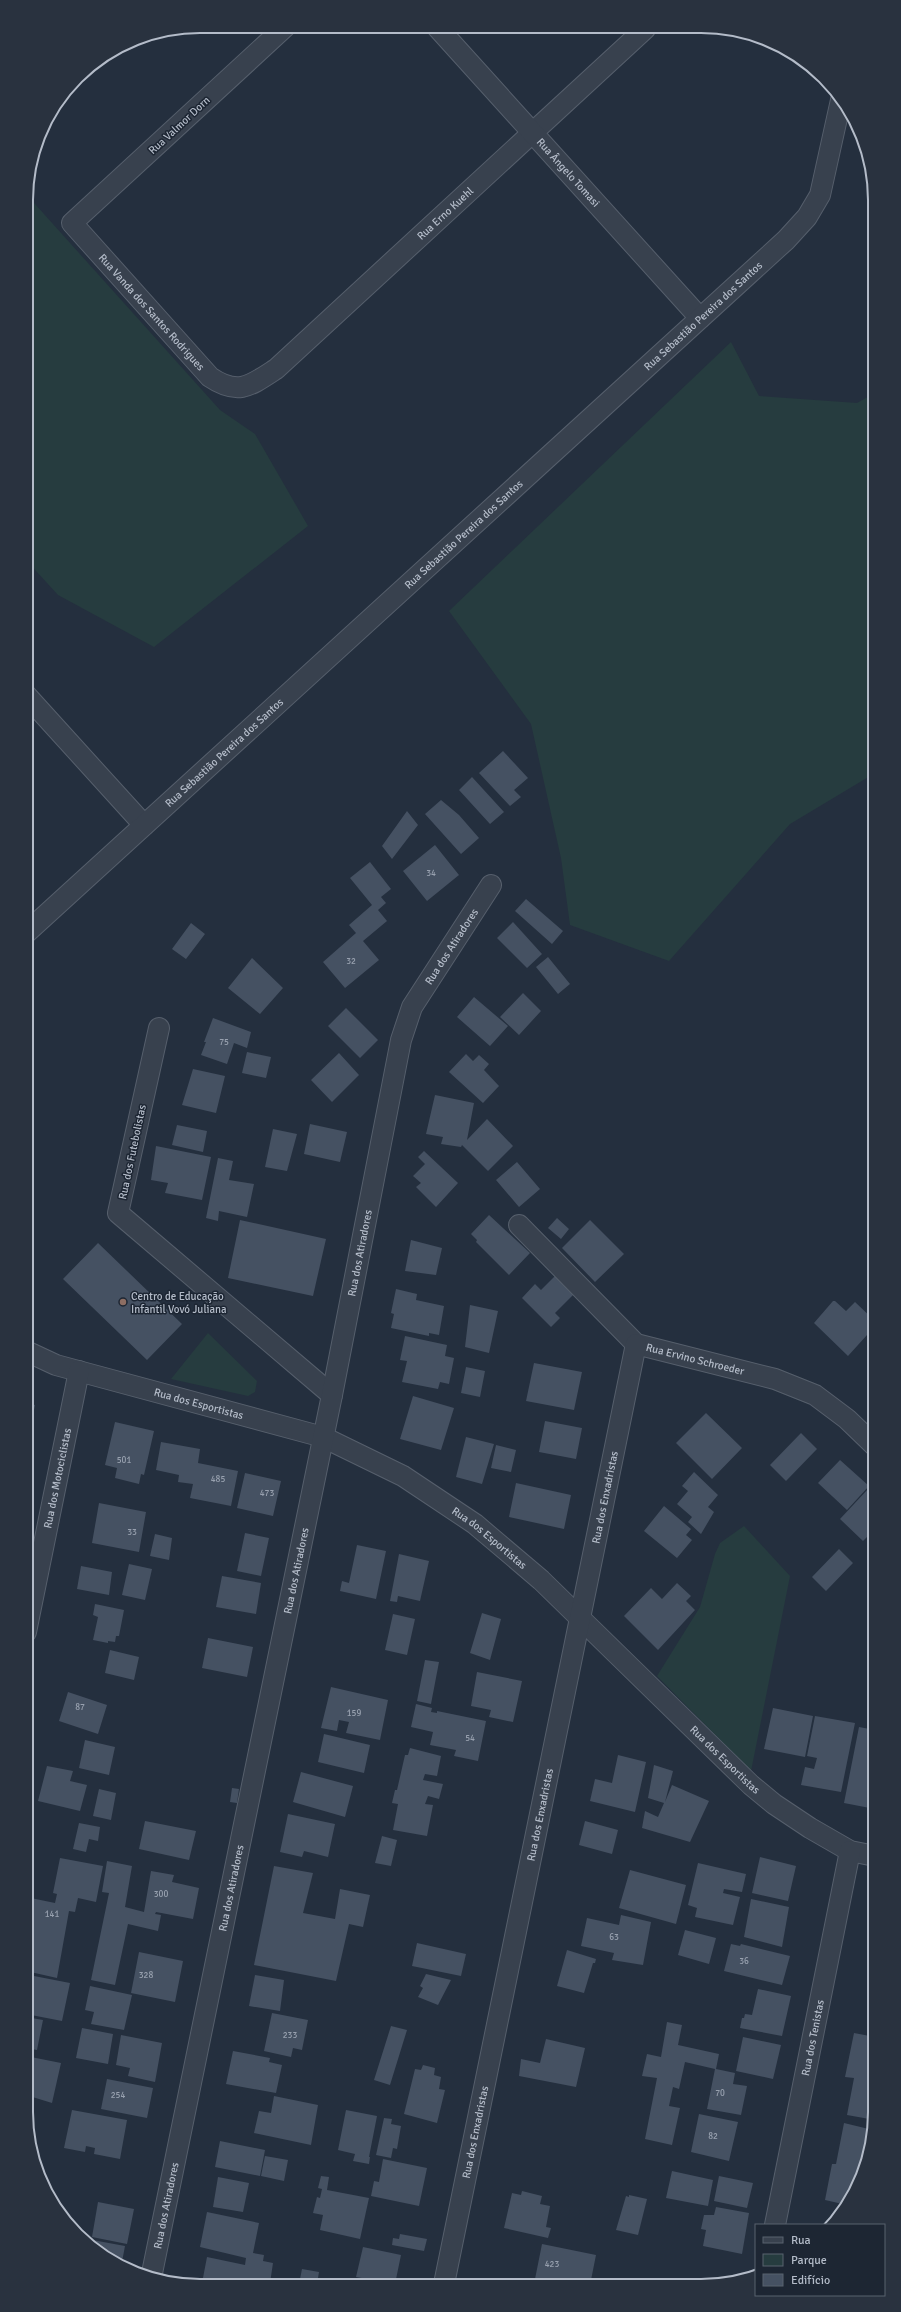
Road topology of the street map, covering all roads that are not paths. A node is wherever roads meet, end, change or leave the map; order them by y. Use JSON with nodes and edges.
{"nodes":[{"id":1,"x":277,"y":33,"type":"edge"},
{"id":2,"x":442,"y":33,"type":"edge"},
{"id":3,"x":641,"y":33,"type":"edge"},
{"id":4,"x":840,"y":106,"type":"edge"},
{"id":5,"x":532,"y":133,"type":"junction"},
{"id":6,"x":72,"y":223,"type":"joint"},
{"id":7,"x":700,"y":318,"type":"junction"},
{"id":8,"x":239,"y":388,"type":"joint"},
{"id":9,"x":33,"y":703,"type":"edge"},
{"id":10,"x":144,"y":825,"type":"junction"},
{"id":11,"x":491,"y":885,"type":"dead end"},
{"id":12,"x":33,"y":927,"type":"edge"},
{"id":13,"x":159,"y":1028,"type":"dead end"},
{"id":14,"x":519,"y":1224,"type":"dead end"},
{"id":15,"x":636,"y":1344,"type":"junction"},
{"id":16,"x":33,"y":1354,"type":"edge"},
{"id":17,"x":79,"y":1371,"type":"junction"},
{"id":18,"x":332,"y":1395,"type":"junction"},
{"id":19,"x":323,"y":1437,"type":"junction"},
{"id":20,"x":868,"y":1439,"type":"edge"},
{"id":21,"x":33,"y":1598,"type":"edge"},
{"id":22,"x":580,"y":1617,"type":"junction"},
{"id":23,"x":850,"y":1851,"type":"junction"},
{"id":24,"x":868,"y":1855,"type":"edge"},
{"id":25,"x":775,"y":2224,"type":"edge"},
{"id":26,"x":152,"y":2272,"type":"edge"},
{"id":27,"x":445,"y":2279,"type":"edge"}],
"edges":[{"from":1,"to":6,"type":"street","name":"Rua Valmor Dorn"},
{"from":2,"to":5,"type":"street","name":"Rua Ângelo Tomasi"},
{"from":3,"to":5,"type":"street","name":"Rua Erno Kuehl"},
{"from":4,"to":7,"type":"street","name":"Rua Sebastião Pereira dos Santos"},
{"from":5,"to":7,"type":"street","name":"Rua Ângelo Tomasi"},
{"from":5,"to":8,"type":"street","name":"Rua Erno Kuehl"},
{"from":6,"to":8,"type":"street","name":"Rua Vanda dos Santos Rodrigues"},
{"from":7,"to":10,"type":"street","name":"Rua Sebastião Pereira dos Santos"},
{"from":9,"to":10,"type":"street"},
{"from":10,"to":12,"type":"street","name":"Rua Sebastião Pereira dos Santos"},
{"from":11,"to":18,"type":"street","name":"Rua dos Atiradores"},
{"from":13,"to":18,"type":"street","name":"Rua dos Futebolistas"},
{"from":14,"to":15,"type":"street","name":"Rua Ervino Schroeder"},
{"from":15,"to":20,"type":"street","name":"Rua Ervino Schroeder"},
{"from":15,"to":22,"type":"street","name":"Rua dos Enxadristas"},
{"from":16,"to":17,"type":"street","name":"Rua dos Esportistas"},
{"from":17,"to":19,"type":"street","name":"Rua dos Esportistas"},
{"from":17,"to":21,"type":"street","name":"Rua dos Motociclistas"},
{"from":18,"to":19,"type":"street","name":"Rua dos Atiradores"},
{"from":19,"to":22,"type":"street","name":"Rua dos Esportistas"},
{"from":19,"to":26,"type":"street","name":"Rua dos Atiradores"},
{"from":22,"to":23,"type":"street","name":"Rua dos Esportistas"},
{"from":22,"to":27,"type":"street","name":"Rua dos Enxadristas"},
{"from":23,"to":24,"type":"street","name":"Rua dos Esportistas"},
{"from":23,"to":25,"type":"street","name":"Rua dos Tenistas"}]}
